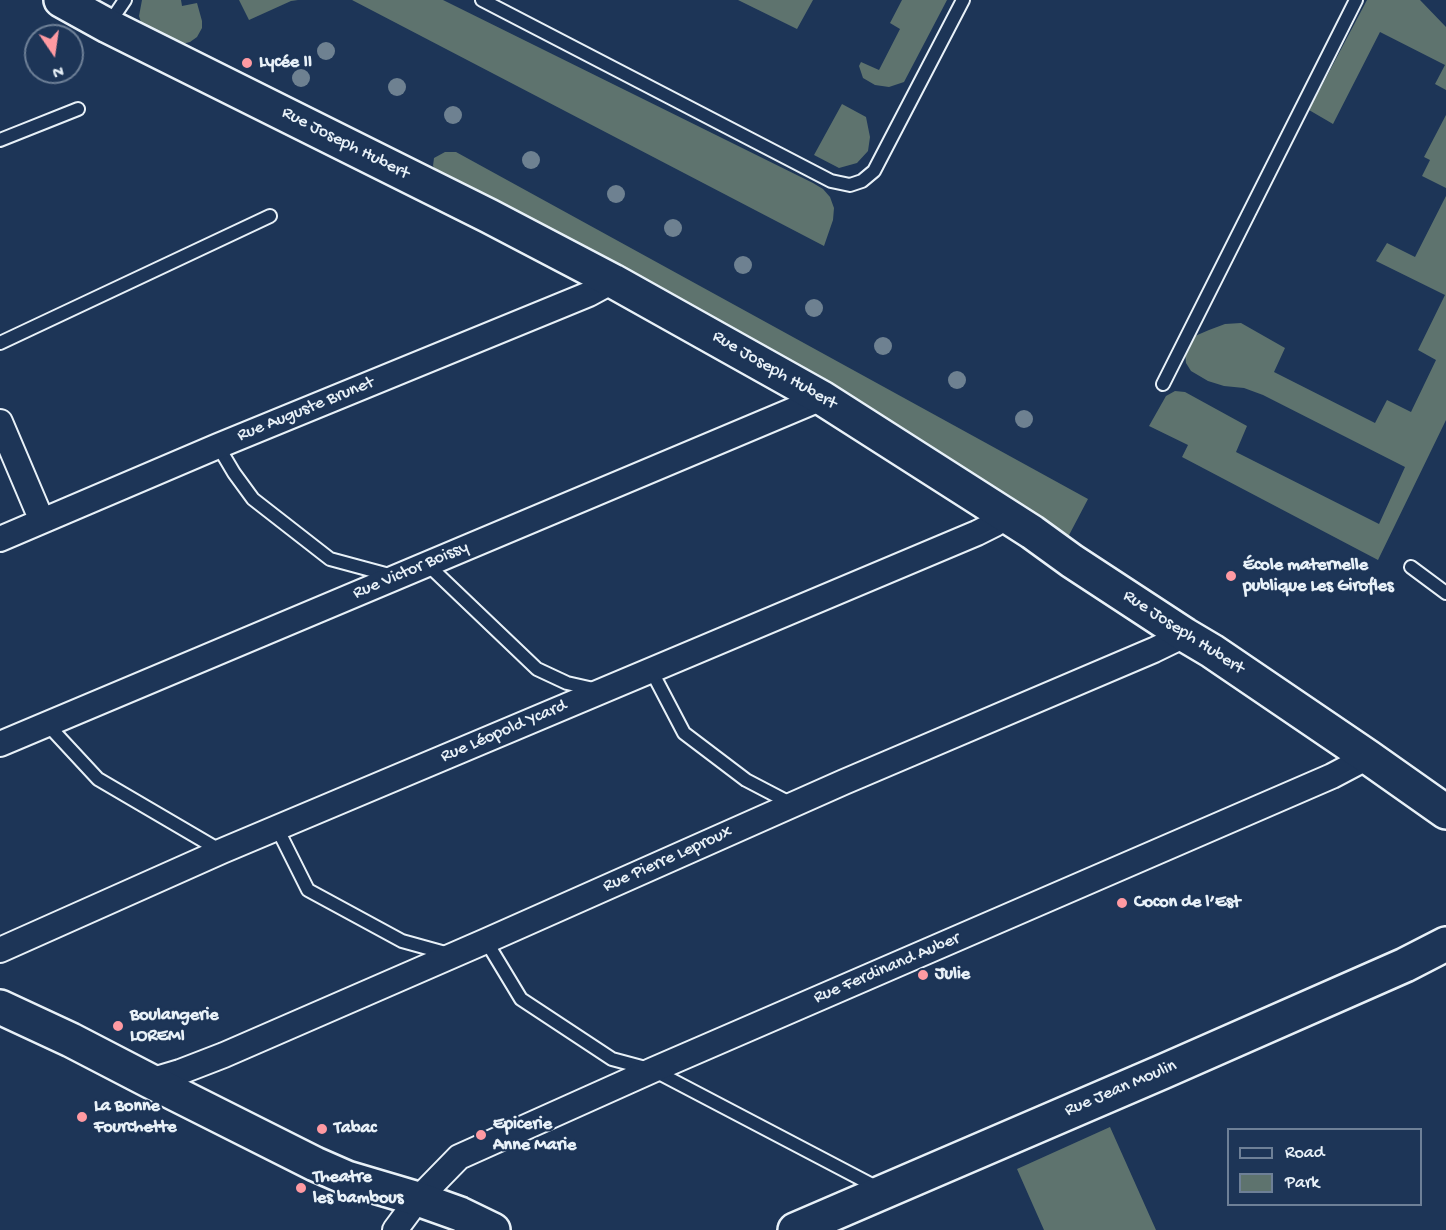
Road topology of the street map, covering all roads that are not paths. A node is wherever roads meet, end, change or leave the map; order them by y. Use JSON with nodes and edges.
{"nodes":[{"id":1,"x":61,"y":0,"type":"edge"},
{"id":2,"x":482,"y":0,"type":"edge"},
{"id":3,"x":963,"y":0,"type":"edge"},
{"id":4,"x":1356,"y":0,"type":"edge"},
{"id":5,"x":116,"y":13,"type":"edge"},
{"id":6,"x":78,"y":109,"type":"dead end"},
{"id":7,"x":0,"y":140,"type":"edge"},
{"id":8,"x":270,"y":216,"type":"dead end"},
{"id":9,"x":613,"y":281,"type":"junction"},
{"id":10,"x":0,"y":343,"type":"edge"},
{"id":11,"x":1163,"y":384,"type":"dead end"},
{"id":12,"x":822,"y":398,"type":"junction"},
{"id":13,"x":0,"y":422,"type":"edge"},
{"id":14,"x":218,"y":446,"type":"junction"},
{"id":15,"x":994,"y":509,"type":"junction"},
{"id":16,"x":42,"y":521,"type":"junction"},
{"id":17,"x":0,"y":539,"type":"edge"},
{"id":18,"x":427,"y":564,"type":"junction"},
{"id":19,"x":1411,"y":567,"type":"dead end"},
{"id":20,"x":397,"y":577,"type":"junction"},
{"id":21,"x":1446,"y":593,"type":"edge"},
{"id":22,"x":1185,"y":635,"type":"junction"},
{"id":23,"x":651,"y":670,"type":"junction"},
{"id":24,"x":602,"y":690,"type":"junction"},
{"id":25,"x":47,"y":724,"type":"junction"},
{"id":26,"x":6,"y":738,"type":"edge"},
{"id":27,"x":1368,"y":757,"type":"junction"},
{"id":28,"x":793,"y":804,"type":"junction"},
{"id":29,"x":1446,"y":812,"type":"edge"},
{"id":30,"x":277,"y":828,"type":"junction"},
{"id":31,"x":222,"y":851,"type":"junction"},
{"id":32,"x":486,"y":941,"type":"junction"},
{"id":33,"x":1446,"y":944,"type":"edge"},
{"id":34,"x":0,"y":950,"type":"edge"},
{"id":35,"x":453,"y":955,"type":"junction"},
{"id":36,"x":0,"y":986,"type":"edge"},
{"id":37,"x":0,"y":1007,"type":"edge"},
{"id":38,"x":71,"y":1040,"type":"junction"},
{"id":39,"x":653,"y":1071,"type":"junction"},
{"id":40,"x":150,"y":1081,"type":"junction"},
{"id":41,"x":884,"y":1191,"type":"junction"},
{"id":42,"x":418,"y":1199,"type":"junction"},
{"id":43,"x":395,"y":1230,"type":"edge"},
{"id":44,"x":437,"y":1230,"type":"edge"},
{"id":45,"x":493,"y":1230,"type":"edge"},
{"id":46,"x":795,"y":1230,"type":"edge"}],
"edges":[{"from":1,"to":5,"type":"street","name":"Rue Joseph Hubert"},
{"from":2,"to":3,"type":"lane"},
{"from":4,"to":11,"type":"lane"},
{"from":5,"to":9,"type":"street","name":"Rue Joseph Hubert"},
{"from":6,"to":7,"type":"lane"},
{"from":8,"to":10,"type":"lane"},
{"from":9,"to":12,"type":"street","name":"Rue Joseph Hubert"},
{"from":9,"to":14,"type":"street","name":"Rue Auguste Brunet"},
{"from":12,"to":15,"type":"street","name":"Rue Joseph Hubert"},
{"from":12,"to":18,"type":"street","name":"Rue Victor Boissy"},
{"from":13,"to":16,"type":"street"},
{"from":14,"to":16,"type":"street","name":"Rue Auguste Brunet"},
{"from":14,"to":20,"type":"lane"},
{"from":15,"to":22,"type":"street","name":"Rue Joseph Hubert"},
{"from":15,"to":23,"type":"street","name":"Rue Léopold Ycard"},
{"from":16,"to":17,"type":"street","name":"Rue Auguste Brunet"},
{"from":18,"to":20,"type":"street","name":"Rue Victor Boissy"},
{"from":18,"to":24,"type":"lane"},
{"from":19,"to":21,"type":"lane"},
{"from":20,"to":25,"type":"street","name":"Rue Victor Boissy"},
{"from":22,"to":27,"type":"street","name":"Rue Joseph Hubert"},
{"from":22,"to":28,"type":"street","name":"Rue Pierre Leproux"},
{"from":23,"to":24,"type":"street","name":"Rue Léopold Ycard"},
{"from":23,"to":28,"type":"lane"},
{"from":24,"to":30,"type":"street","name":"Rue Léopold Ycard"},
{"from":25,"to":26,"type":"street","name":"Rue Victor Boissy"},
{"from":25,"to":31,"type":"lane"},
{"from":27,"to":29,"type":"street","name":"Rue Joseph Hubert"},
{"from":27,"to":39,"type":"street","name":"Rue Ferdinand Auber"},
{"from":28,"to":32,"type":"street","name":"Rue Pierre Leproux"},
{"from":30,"to":31,"type":"street","name":"Rue Léopold Ycard"},
{"from":30,"to":35,"type":"lane"},
{"from":31,"to":34,"type":"street","name":"Rue Léopold Ycard"},
{"from":32,"to":35,"type":"street","name":"Rue Pierre Leproux"},
{"from":32,"to":39,"type":"lane"},
{"from":33,"to":41,"type":"street","name":"Rue Jean Moulin"},
{"from":35,"to":40,"type":"street","name":"Rue Pierre Leproux"},
{"from":36,"to":38,"type":"street"},
{"from":37,"to":38,"type":"street"},
{"from":38,"to":40,"type":"street"},
{"from":39,"to":41,"type":"lane"},
{"from":39,"to":42,"type":"street","name":"Rue Ferdinand Auber"},
{"from":40,"to":42,"type":"street"},
{"from":41,"to":46,"type":"street","name":"Rue Jean Moulin"},
{"from":42,"to":43,"type":"street","name":"Rue Ferdinand Auber"},
{"from":42,"to":44,"type":"street"},
{"from":42,"to":45,"type":"street"}]}
